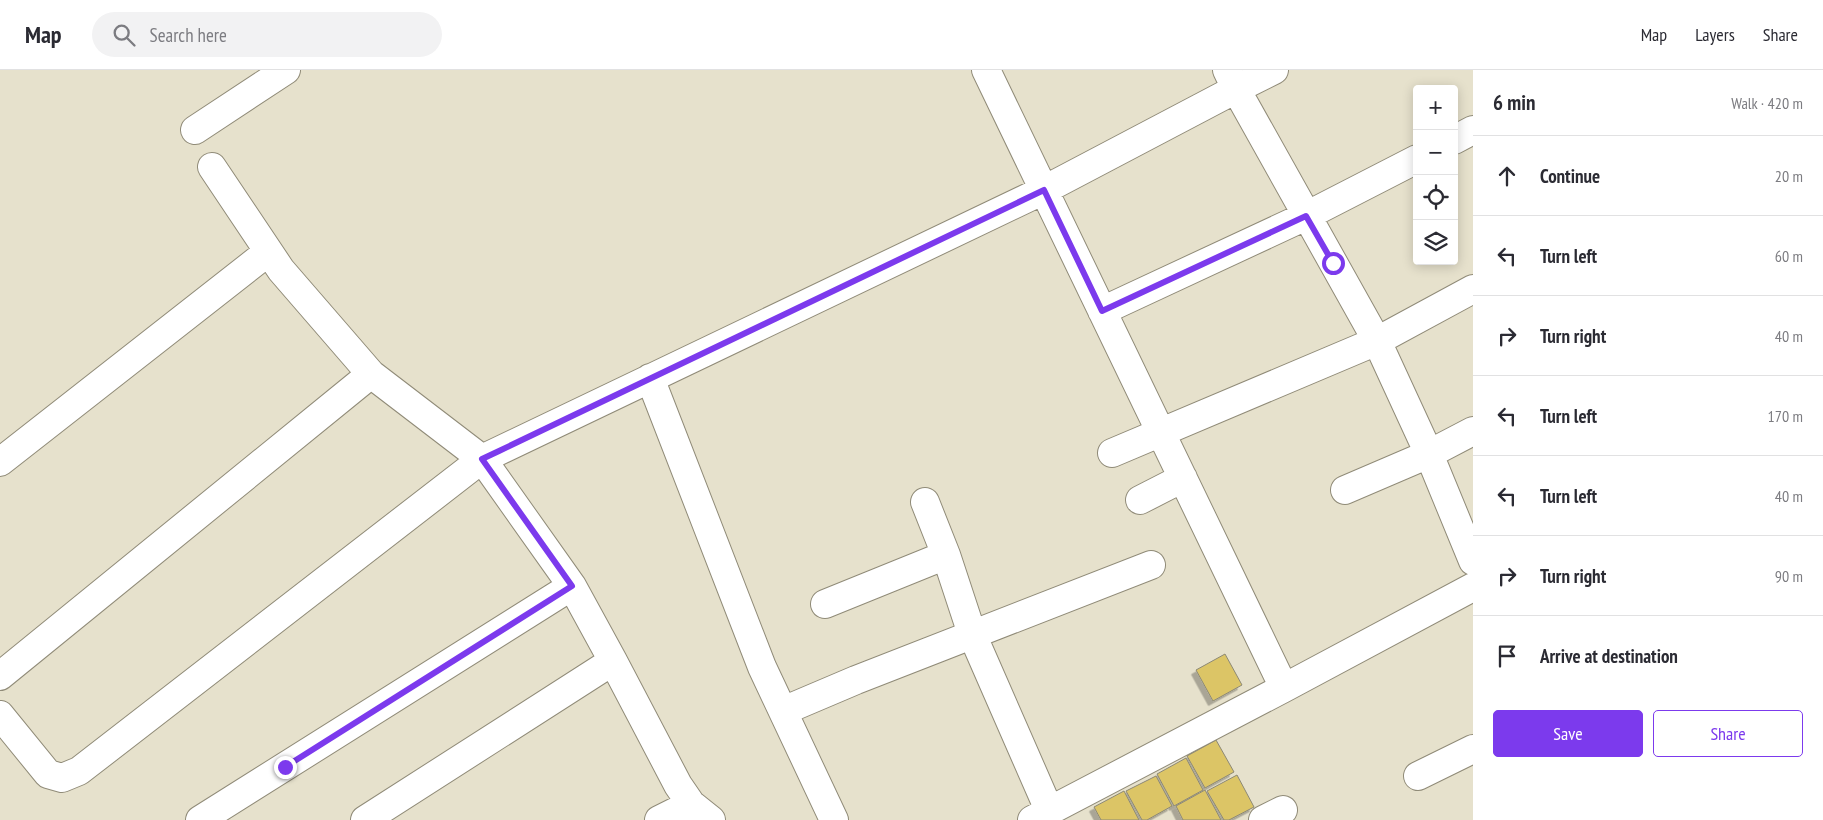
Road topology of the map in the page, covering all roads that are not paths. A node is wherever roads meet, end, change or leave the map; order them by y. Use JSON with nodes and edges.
{"nodes":[{"id":1,"x":286,"y":70,"type":"edge"},
{"id":2,"x":986,"y":70,"type":"edge"},
{"id":3,"x":1274,"y":70,"type":"edge"},
{"id":4,"x":1232,"y":79,"type":"edge"},
{"id":5,"x":195,"y":130,"type":"dead end"},
{"id":6,"x":1473,"y":130,"type":"edge"},
{"id":7,"x":1458,"y":138,"type":"edge"},
{"id":8,"x":1413,"y":161,"type":"edge"},
{"id":9,"x":212,"y":167,"type":"dead end"},
{"id":10,"x":1044,"y":190,"type":"junction"},
{"id":11,"x":1306,"y":216,"type":"junction"},
{"id":12,"x":268,"y":252,"type":"junction"},
{"id":13,"x":1473,"y":289,"type":"edge"},
{"id":14,"x":1102,"y":311,"type":"junction"},
{"id":15,"x":1376,"y":341,"type":"junction"},
{"id":16,"x":371,"y":374,"type":"junction"},
{"id":17,"x":650,"y":378,"type":"junction"},
{"id":18,"x":1161,"y":431,"type":"junction"},
{"id":19,"x":1473,"y":431,"type":"edge"},
{"id":20,"x":1112,"y":453,"type":"dead end"},
{"id":21,"x":1429,"y":454,"type":"junction"},
{"id":22,"x":482,"y":459,"type":"junction"},
{"id":23,"x":0,"y":462,"type":"edge"},
{"id":24,"x":1183,"y":478,"type":"junction"},
{"id":25,"x":1345,"y":490,"type":"dead end"},
{"id":26,"x":1140,"y":500,"type":"dead end"},
{"id":27,"x":924,"y":502,"type":"dead end"},
{"id":28,"x":946,"y":555,"type":"junction"},
{"id":29,"x":1473,"y":561,"type":"edge"},
{"id":30,"x":1152,"y":565,"type":"dead end"},
{"id":31,"x":572,"y":586,"type":"junction"},
{"id":32,"x":1473,"y":587,"type":"edge"},
{"id":33,"x":825,"y":604,"type":"dead end"},
{"id":34,"x":972,"y":634,"type":"junction"},
{"id":35,"x":613,"y":661,"type":"junction"},
{"id":36,"x":0,"y":676,"type":"edge"},
{"id":37,"x":1284,"y":688,"type":"junction"},
{"id":38,"x":783,"y":711,"type":"junction"},
{"id":39,"x":0,"y":715,"type":"edge"},
{"id":40,"x":1473,"y":749,"type":"edge"},
{"id":41,"x":1418,"y":776,"type":"dead end"},
{"id":42,"x":701,"y":812,"type":"edge"},
{"id":43,"x":1041,"y":815,"type":"edge"},
{"id":44,"x":200,"y":820,"type":"edge"},
{"id":45,"x":365,"y":820,"type":"edge"},
{"id":46,"x":658,"y":820,"type":"edge"},
{"id":47,"x":834,"y":820,"type":"edge"}],
"edges":[{"from":1,"to":5,"type":"street"},
{"from":2,"to":10,"type":"street"},
{"from":3,"to":4,"type":"street"},
{"from":4,"to":10,"type":"street"},
{"from":4,"to":11,"type":"street"},
{"from":6,"to":7,"type":"street"},
{"from":8,"to":11,"type":"street"},
{"from":9,"to":12,"type":"street"},
{"from":10,"to":14,"type":"street"},
{"from":10,"to":17,"type":"street"},
{"from":11,"to":14,"type":"street"},
{"from":11,"to":15,"type":"street"},
{"from":12,"to":16,"type":"street"},
{"from":12,"to":23,"type":"street"},
{"from":13,"to":15,"type":"street"},
{"from":14,"to":18,"type":"street"},
{"from":15,"to":18,"type":"street"},
{"from":15,"to":21,"type":"street"},
{"from":16,"to":22,"type":"street"},
{"from":16,"to":36,"type":"street"},
{"from":17,"to":22,"type":"street"},
{"from":17,"to":38,"type":"street"},
{"from":18,"to":20,"type":"street"},
{"from":18,"to":24,"type":"street"},
{"from":19,"to":21,"type":"street"},
{"from":21,"to":25,"type":"street"},
{"from":21,"to":29,"type":"street"},
{"from":22,"to":31,"type":"street"},
{"from":22,"to":39,"type":"street"},
{"from":24,"to":26,"type":"street"},
{"from":24,"to":37,"type":"street"},
{"from":27,"to":28,"type":"street"},
{"from":28,"to":33,"type":"street"},
{"from":28,"to":34,"type":"street"},
{"from":30,"to":34,"type":"street"},
{"from":31,"to":35,"type":"street"},
{"from":31,"to":44,"type":"street"},
{"from":32,"to":37,"type":"street"},
{"from":34,"to":38,"type":"street"},
{"from":34,"to":43,"type":"street"},
{"from":35,"to":42,"type":"street"},
{"from":35,"to":45,"type":"street"},
{"from":37,"to":43,"type":"street"},
{"from":38,"to":47,"type":"street"},
{"from":40,"to":41,"type":"street"},
{"from":42,"to":46,"type":"street"}]}
